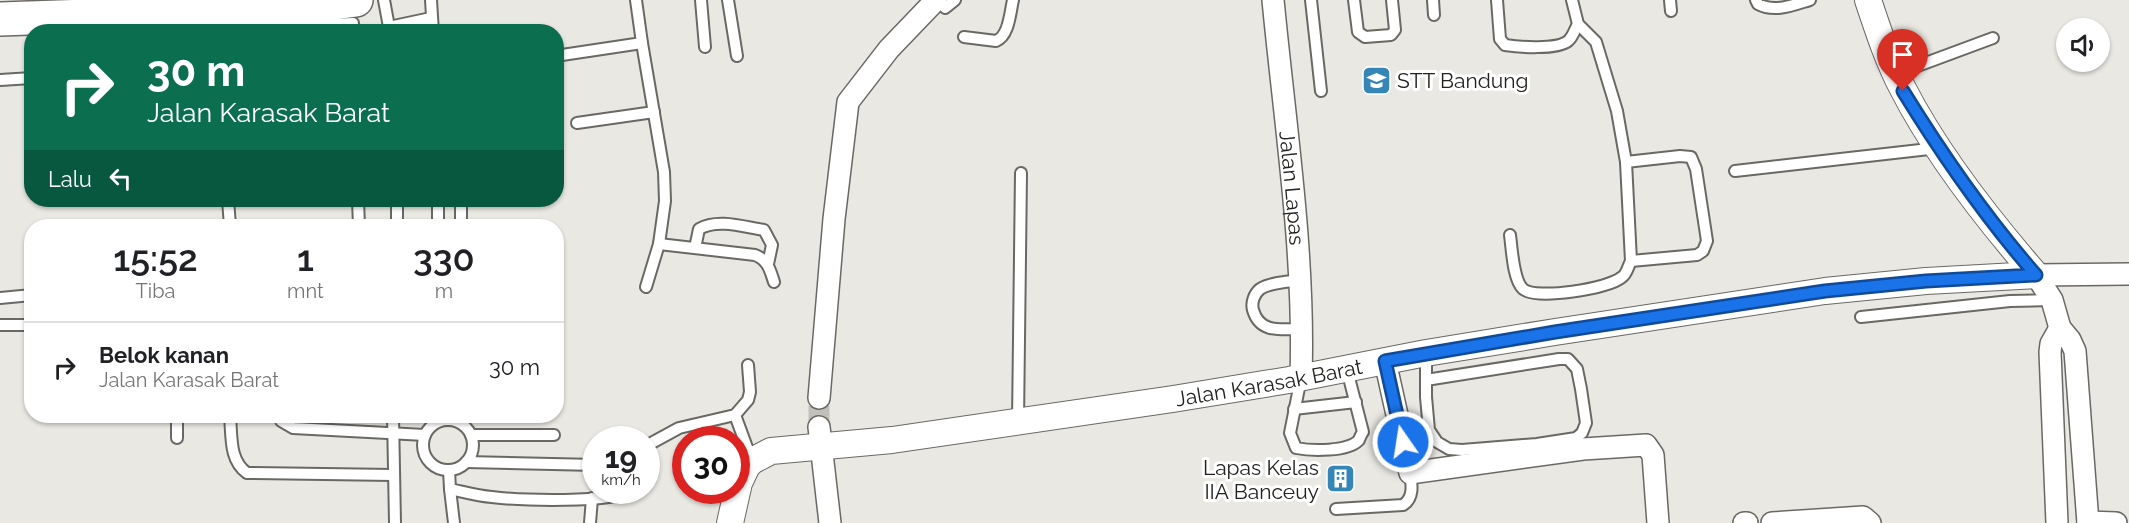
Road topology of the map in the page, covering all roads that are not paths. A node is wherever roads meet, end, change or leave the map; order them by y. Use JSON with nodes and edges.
{"nodes":[{"id":1,"x":384,"y":0,"type":"edge"},
{"id":2,"x":431,"y":0,"type":"edge"},
{"id":3,"x":636,"y":0,"type":"edge"},
{"id":4,"x":701,"y":0,"type":"edge"},
{"id":5,"x":728,"y":0,"type":"edge"},
{"id":6,"x":955,"y":0,"type":"edge"},
{"id":7,"x":1013,"y":0,"type":"edge"},
{"id":8,"x":1273,"y":0,"type":"edge"},
{"id":9,"x":1311,"y":0,"type":"edge"},
{"id":10,"x":1354,"y":0,"type":"edge"},
{"id":11,"x":1392,"y":0,"type":"edge"},
{"id":12,"x":1433,"y":0,"type":"edge"},
{"id":13,"x":1497,"y":0,"type":"edge"},
{"id":14,"x":1572,"y":0,"type":"edge"},
{"id":15,"x":1756,"y":0,"type":"edge"},
{"id":16,"x":1810,"y":0,"type":"edge"},
{"id":17,"x":1868,"y":0,"type":"edge"},
{"id":18,"x":941,"y":4,"type":"edge"},
{"id":19,"x":353,"y":14,"type":"edge"},
{"id":20,"x":1434,"y":15,"type":"dead end"},
{"id":21,"x":431,"y":18,"type":"junction"},
{"id":22,"x":0,"y":19,"type":"edge"},
{"id":23,"x":259,"y":23,"type":"edge"},
{"id":24,"x":74,"y":24,"type":"edge"},
{"id":25,"x":387,"y":24,"type":"edge"},
{"id":26,"x":408,"y":24,"type":"edge"},
{"id":27,"x":432,"y":24,"type":"edge"},
{"id":28,"x":1578,"y":24,"type":"junction"},
{"id":29,"x":964,"y":37,"type":"dead end"},
{"id":30,"x":1993,"y":38,"type":"dead end"},
{"id":31,"x":642,"y":43,"type":"junction"},
{"id":32,"x":705,"y":46,"type":"dead end"},
{"id":33,"x":564,"y":55,"type":"edge"},
{"id":34,"x":737,"y":56,"type":"dead end"},
{"id":35,"x":1895,"y":74,"type":"junction"},
{"id":36,"x":24,"y":78,"type":"edge"},
{"id":37,"x":0,"y":80,"type":"edge"},
{"id":38,"x":1321,"y":91,"type":"dead end"},
{"id":39,"x":654,"y":112,"type":"junction"},
{"id":40,"x":577,"y":123,"type":"dead end"},
{"id":41,"x":1938,"y":148,"type":"junction"},
{"id":42,"x":1626,"y":162,"type":"junction"},
{"id":43,"x":1735,"y":171,"type":"dead end"},
{"id":44,"x":1021,"y":172,"type":"dead end"},
{"id":45,"x":1510,"y":236,"type":"dead end"},
{"id":46,"x":659,"y":244,"type":"junction"},
{"id":47,"x":695,"y":248,"type":"junction"},
{"id":48,"x":1631,"y":261,"type":"junction"},
{"id":49,"x":768,"y":264,"type":"junction"},
{"id":50,"x":2129,"y":274,"type":"edge"},
{"id":51,"x":2036,"y":275,"type":"junction"},
{"id":52,"x":1301,"y":280,"type":"junction"},
{"id":53,"x":774,"y":282,"type":"dead end"},
{"id":54,"x":646,"y":287,"type":"dead end"},
{"id":55,"x":24,"y":296,"type":"edge"},
{"id":56,"x":0,"y":298,"type":"edge"},
{"id":57,"x":2052,"y":300,"type":"junction"},
{"id":58,"x":1861,"y":317,"type":"dead end"},
{"id":59,"x":0,"y":325,"type":"edge"},
{"id":60,"x":24,"y":325,"type":"edge"},
{"id":61,"x":2060,"y":328,"type":"junction"},
{"id":62,"x":1303,"y":329,"type":"junction"},
{"id":63,"x":1557,"y":346,"type":"junction"},
{"id":64,"x":1426,"y":353,"type":"junction"},
{"id":65,"x":1385,"y":361,"type":"junction"},
{"id":66,"x":748,"y":365,"type":"dead end"},
{"id":67,"x":1347,"y":370,"type":"junction"},
{"id":68,"x":2051,"y":372,"type":"junction"},
{"id":69,"x":2077,"y":372,"type":"junction"},
{"id":70,"x":1301,"y":378,"type":"junction"},
{"id":71,"x":1426,"y":380,"type":"junction"},
{"id":72,"x":819,"y":398,"type":"tunnel mouth"},
{"id":73,"x":1356,"y":402,"type":"junction"},
{"id":74,"x":1294,"y":409,"type":"junction"},
{"id":75,"x":735,"y":415,"type":"junction"},
{"id":76,"x":1018,"y":422,"type":"junction"},
{"id":77,"x":177,"y":423,"type":"edge"},
{"id":78,"x":231,"y":423,"type":"edge"},
{"id":79,"x":284,"y":423,"type":"edge"},
{"id":80,"x":393,"y":423,"type":"edge"},
{"id":81,"x":431,"y":423,"type":"edge"},
{"id":82,"x":437,"y":423,"type":"edge"},
{"id":83,"x":462,"y":423,"type":"edge"},
{"id":84,"x":428,"y":431,"type":"junction"},
{"id":85,"x":392,"y":434,"type":"junction"},
{"id":86,"x":471,"y":435,"type":"junction"},
{"id":87,"x":554,"y":435,"type":"dead end"},
{"id":88,"x":820,"y":437,"type":"junction"},
{"id":89,"x":177,"y":438,"type":"dead end"},
{"id":90,"x":660,"y":438,"type":"edge"},
{"id":91,"x":752,"y":461,"type":"junction"},
{"id":92,"x":466,"y":462,"type":"junction"},
{"id":93,"x":582,"y":465,"type":"edge"},
{"id":94,"x":449,"y":470,"type":"junction"},
{"id":95,"x":1410,"y":473,"type":"junction"},
{"id":96,"x":393,"y":475,"type":"junction"},
{"id":97,"x":450,"y":489,"type":"junction"},
{"id":98,"x":582,"y":498,"type":"edge"},
{"id":99,"x":592,"y":504,"type":"edge"},
{"id":100,"x":1336,"y":509,"type":"dead end"},
{"id":101,"x":395,"y":523,"type":"edge"},
{"id":102,"x":454,"y":523,"type":"edge"},
{"id":103,"x":590,"y":523,"type":"edge"},
{"id":104,"x":730,"y":523,"type":"edge"},
{"id":105,"x":830,"y":523,"type":"edge"},
{"id":106,"x":1658,"y":523,"type":"edge"},
{"id":107,"x":1773,"y":523,"type":"edge"},
{"id":108,"x":1870,"y":523,"type":"edge"},
{"id":109,"x":2057,"y":523,"type":"edge"},
{"id":110,"x":2088,"y":523,"type":"edge"},
{"id":111,"x":2116,"y":523,"type":"edge"}],
"edges":[{"from":1,"to":25,"type":"lane"},
{"from":2,"to":21,"type":"lane"},
{"from":3,"to":31,"type":"lane"},
{"from":4,"to":32,"type":"lane"},
{"from":5,"to":34,"type":"lane"},
{"from":6,"to":18,"type":"lane"},
{"from":7,"to":29,"type":"lane"},
{"from":8,"to":52,"type":"street","name":"Jalan Lapas"},
{"from":9,"to":38,"type":"lane"},
{"from":10,"to":11,"type":"lane"},
{"from":12,"to":20,"type":"lane"},
{"from":13,"to":28,"type":"lane"},
{"from":14,"to":28,"type":"lane"},
{"from":15,"to":16,"type":"lane"},
{"from":17,"to":35,"type":"street"},
{"from":18,"to":72,"type":"street"},
{"from":19,"to":23,"type":"highway"},
{"from":21,"to":26,"type":"lane"},
{"from":21,"to":27,"type":"lane"},
{"from":22,"to":24,"type":"highway"},
{"from":23,"to":24,"type":"highway"},
{"from":28,"to":42,"type":"lane"},
{"from":30,"to":35,"type":"lane"},
{"from":31,"to":33,"type":"lane"},
{"from":31,"to":39,"type":"lane"},
{"from":35,"to":41,"type":"street"},
{"from":36,"to":37,"type":"lane"},
{"from":39,"to":40,"type":"lane"},
{"from":39,"to":46,"type":"lane"},
{"from":41,"to":43,"type":"lane"},
{"from":41,"to":51,"type":"street"},
{"from":42,"to":48,"type":"lane"},
{"from":42,"to":48,"type":"lane"},
{"from":44,"to":76,"type":"lane"},
{"from":45,"to":48,"type":"lane"},
{"from":46,"to":47,"type":"lane"},
{"from":46,"to":54,"type":"lane"},
{"from":47,"to":49,"type":"lane"},
{"from":47,"to":49,"type":"lane"},
{"from":49,"to":53,"type":"lane"},
{"from":50,"to":51,"type":"street"},
{"from":51,"to":57,"type":"street"},
{"from":51,"to":63,"type":"street","name":"Jalan Karasak Barat"},
{"from":52,"to":62,"type":"street","name":"Jalan Lapas"},
{"from":52,"to":62,"type":"lane"},
{"from":55,"to":56,"type":"lane"},
{"from":57,"to":58,"type":"lane"},
{"from":57,"to":61,"type":"street"},
{"from":59,"to":60,"type":"lane"},
{"from":61,"to":68,"type":"street"},
{"from":61,"to":69,"type":"street"},
{"from":62,"to":70,"type":"street","name":"Jalan Lapas"},
{"from":63,"to":64,"type":"street","name":"Jalan Karasak Barat"},
{"from":63,"to":71,"type":"lane"},
{"from":63,"to":71,"type":"lane"},
{"from":64,"to":65,"type":"street","name":"Jalan Karasak Barat"},
{"from":64,"to":71,"type":"lane"},
{"from":65,"to":67,"type":"street","name":"Jalan Karasak Barat"},
{"from":65,"to":95,"type":"street"},
{"from":66,"to":75,"type":"lane"},
{"from":67,"to":70,"type":"street","name":"Jalan Karasak Barat"},
{"from":67,"to":73,"type":"lane"},
{"from":68,"to":69,"type":"street"},
{"from":68,"to":109,"type":"street"},
{"from":69,"to":110,"type":"street"},
{"from":70,"to":74,"type":"lane"},
{"from":70,"to":76,"type":"street","name":"Jalan Karasak Barat"},
{"from":73,"to":74,"type":"lane"},
{"from":73,"to":74,"type":"lane"},
{"from":75,"to":90,"type":"lane"},
{"from":75,"to":91,"type":"lane"},
{"from":76,"to":88,"type":"street","name":"Jalan Karasak Barat"},
{"from":77,"to":89,"type":"lane"},
{"from":78,"to":96,"type":"lane"},
{"from":79,"to":85,"type":"lane"},
{"from":80,"to":85,"type":"lane"},
{"from":81,"to":84,"type":"lane"},
{"from":82,"to":84,"type":"lane"},
{"from":83,"to":86,"type":"lane"},
{"from":84,"to":85,"type":"lane"},
{"from":84,"to":94,"type":"lane"},
{"from":85,"to":96,"type":"lane"},
{"from":86,"to":87,"type":"lane"},
{"from":86,"to":92,"type":"lane"},
{"from":88,"to":91,"type":"street","name":"Jalan Karasak Barat"},
{"from":88,"to":105,"type":"street"},
{"from":91,"to":104,"type":"street"},
{"from":92,"to":93,"type":"lane"},
{"from":92,"to":94,"type":"lane"},
{"from":94,"to":97,"type":"lane"},
{"from":95,"to":100,"type":"lane"},
{"from":95,"to":106,"type":"street"},
{"from":96,"to":101,"type":"lane"},
{"from":97,"to":98,"type":"lane"},
{"from":97,"to":102,"type":"lane"},
{"from":99,"to":103,"type":"lane"},
{"from":107,"to":108,"type":"street"},
{"from":110,"to":111,"type":"street"}]}
